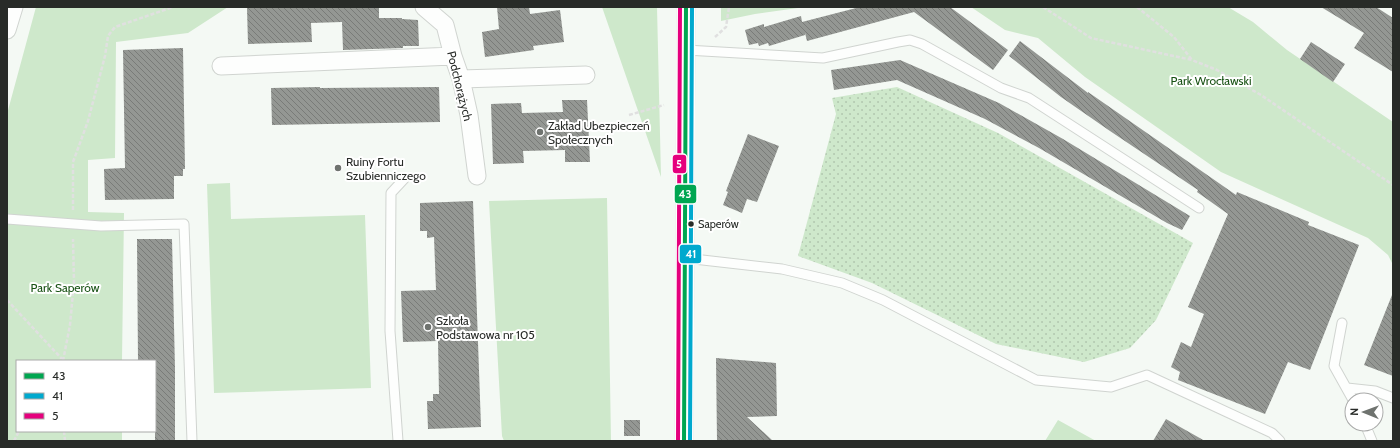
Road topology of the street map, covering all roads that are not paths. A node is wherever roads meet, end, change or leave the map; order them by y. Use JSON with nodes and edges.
{"nodes":[{"id":1,"x":14,"y":7,"type":"edge"},
{"id":2,"x":424,"y":7,"type":"edge"},
{"id":3,"x":686,"y":7,"type":"edge"},
{"id":4,"x":7,"y":30,"type":"edge"},
{"id":5,"x":686,"y":50,"type":"junction"},
{"id":6,"x":453,"y":56,"type":"junction"},
{"id":7,"x":221,"y":66,"type":"dead end"},
{"id":8,"x":586,"y":75,"type":"dead end"},
{"id":9,"x":461,"y":79,"type":"junction"},
{"id":10,"x":477,"y":176,"type":"dead end"},
{"id":11,"x":405,"y":178,"type":"dead end"},
{"id":12,"x":1199,"y":208,"type":"dead end"},
{"id":13,"x":7,"y":219,"type":"edge"},
{"id":14,"x":685,"y":258,"type":"junction"},
{"id":15,"x":1342,"y":323,"type":"dead end"},
{"id":16,"x":1347,"y":388,"type":"junction"},
{"id":17,"x":1349,"y":392,"type":"edge"},
{"id":18,"x":1393,"y":398,"type":"edge"},
{"id":19,"x":192,"y":441,"type":"edge"},
{"id":20,"x":398,"y":441,"type":"edge"},
{"id":21,"x":684,"y":441,"type":"edge"},
{"id":22,"x":1280,"y":441,"type":"edge"}],
"edges":[{"from":1,"to":4,"type":"street"},
{"from":2,"to":6,"type":"street","name":"Podchorążych"},
{"from":3,"to":5,"type":"street"},
{"from":5,"to":12,"type":"lane"},
{"from":5,"to":14,"type":"street"},
{"from":6,"to":7,"type":"street"},
{"from":6,"to":9,"type":"street","name":"Podchorążych"},
{"from":8,"to":9,"type":"street"},
{"from":9,"to":10,"type":"street","name":"Podchorążych"},
{"from":11,"to":20,"type":"lane"},
{"from":13,"to":19,"type":"lane"},
{"from":14,"to":21,"type":"street"},
{"from":14,"to":22,"type":"lane"},
{"from":15,"to":16,"type":"lane"},
{"from":16,"to":17,"type":"lane"},
{"from":16,"to":18,"type":"lane"}]}
